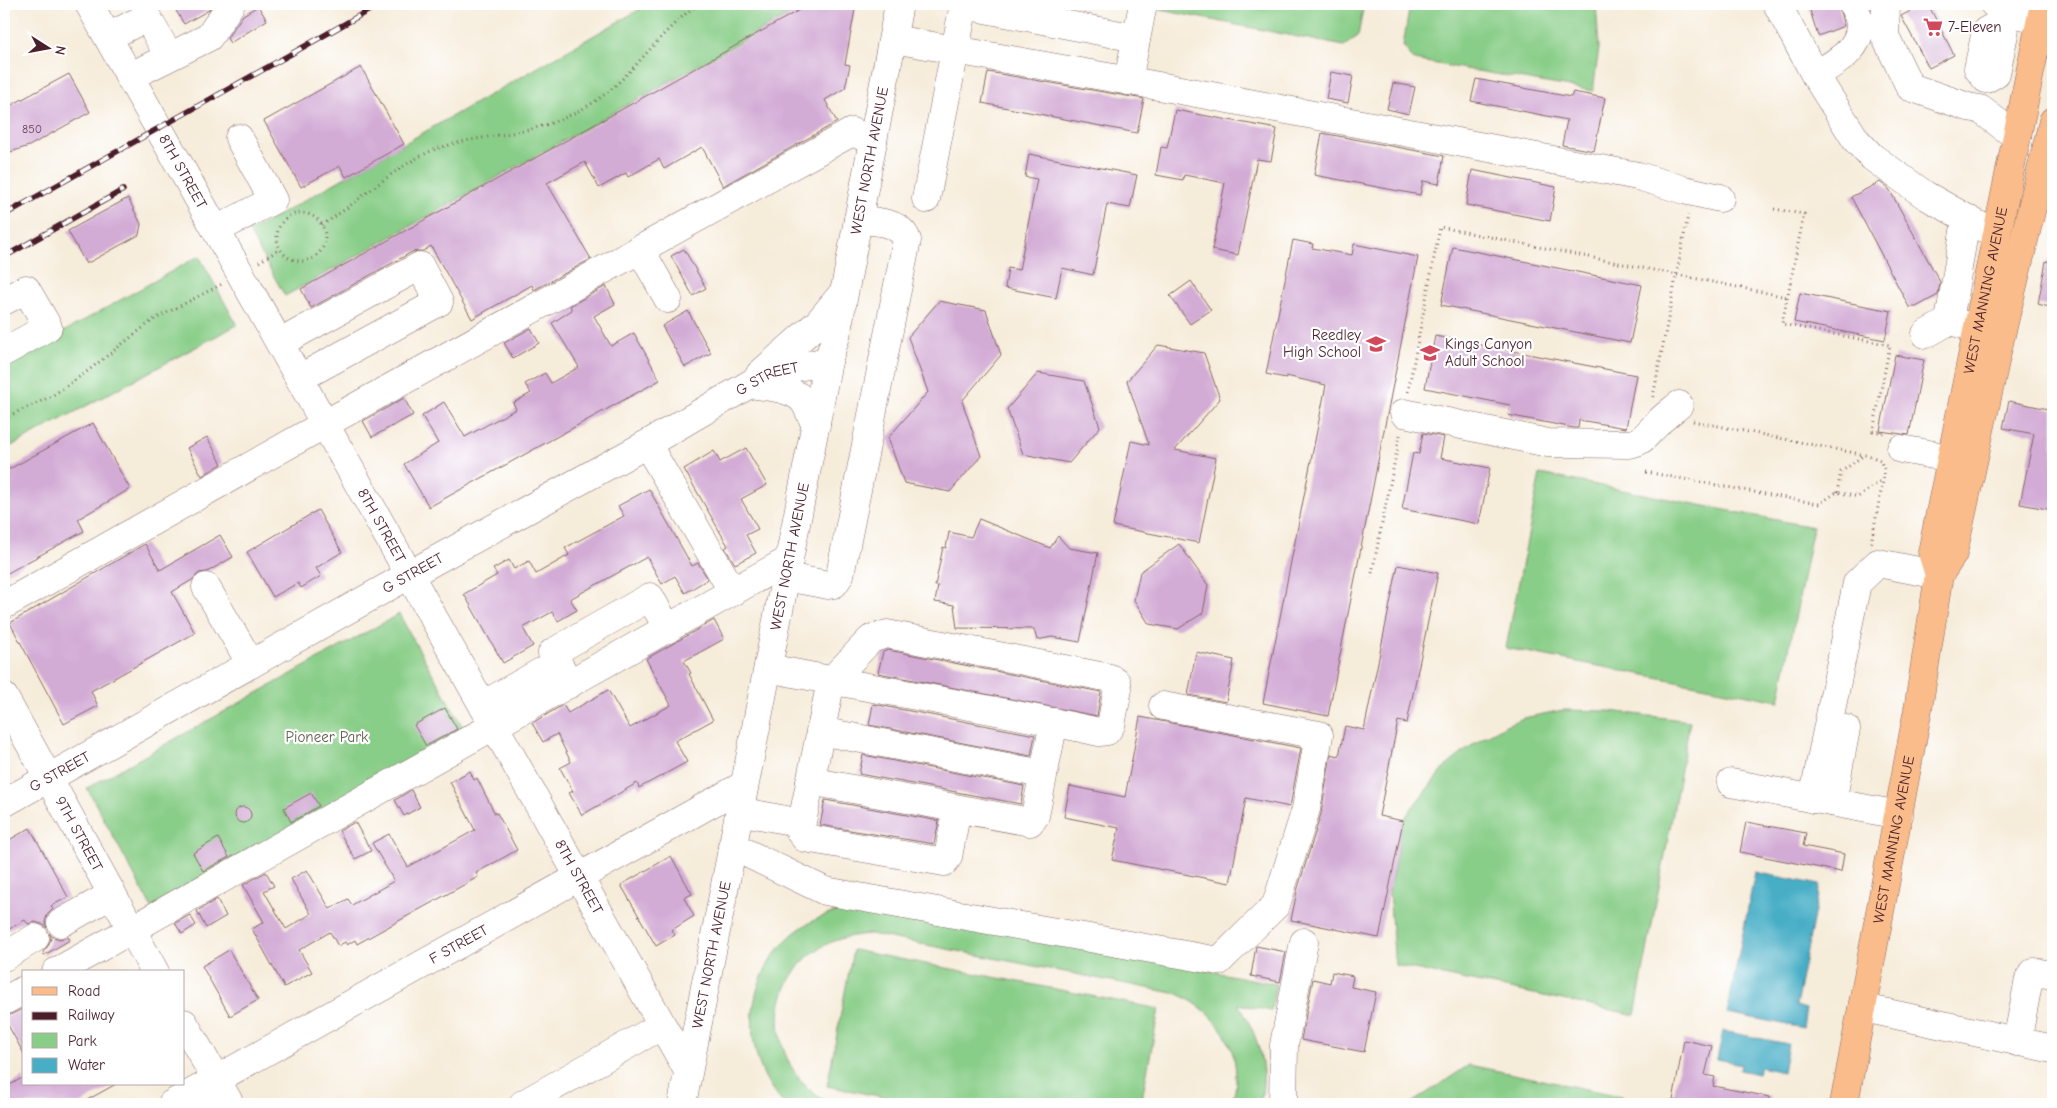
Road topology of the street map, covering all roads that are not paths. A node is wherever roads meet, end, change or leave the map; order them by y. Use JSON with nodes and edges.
{"nodes":[{"id":1,"x":89,"y":4,"type":"edge"},
{"id":2,"x":231,"y":4,"type":"edge"},
{"id":3,"x":964,"y":4,"type":"edge"},
{"id":4,"x":1143,"y":4,"type":"edge"},
{"id":5,"x":1777,"y":4,"type":"edge"},
{"id":6,"x":1853,"y":4,"type":"edge"},
{"id":7,"x":1886,"y":4,"type":"edge"},
{"id":8,"x":898,"y":6,"type":"edge"},
{"id":9,"x":143,"y":10,"type":"edge"},
{"id":10,"x":2042,"y":12,"type":"edge"},
{"id":11,"x":1997,"y":13,"type":"edge"},
{"id":12,"x":108,"y":37,"type":"junction"},
{"id":13,"x":1136,"y":38,"type":"junction"},
{"id":14,"x":893,"y":39,"type":"junction"},
{"id":15,"x":955,"y":49,"type":"junction"},
{"id":16,"x":169,"y":56,"type":"junction"},
{"id":17,"x":1815,"y":75,"type":"junction"},
{"id":18,"x":129,"y":77,"type":"junction"},
{"id":19,"x":1128,"y":80,"type":"junction"},
{"id":20,"x":1980,"y":109,"type":"junction"},
{"id":21,"x":2052,"y":129,"type":"edge"},
{"id":22,"x":239,"y":138,"type":"dead end"},
{"id":23,"x":2017,"y":138,"type":"junction"},
{"id":24,"x":873,"y":141,"type":"junction"},
{"id":25,"x":1720,"y":198,"type":"dead end"},
{"id":26,"x":926,"y":199,"type":"dead end"},
{"id":27,"x":858,"y":219,"type":"junction"},
{"id":28,"x":1966,"y":220,"type":"junction"},
{"id":29,"x":216,"y":230,"type":"junction"},
{"id":30,"x":1996,"y":235,"type":"junction"},
{"id":31,"x":640,"y":249,"type":"junction"},
{"id":32,"x":843,"y":294,"type":"junction"},
{"id":33,"x":668,"y":299,"type":"dead end"},
{"id":34,"x":4,"y":301,"type":"edge"},
{"id":35,"x":1977,"y":328,"type":"junction"},
{"id":36,"x":280,"y":343,"type":"junction"},
{"id":37,"x":4,"y":352,"type":"edge"},
{"id":38,"x":828,"y":361,"type":"junction"},
{"id":39,"x":300,"y":378,"type":"junction"},
{"id":40,"x":750,"y":384,"type":"junction"},
{"id":41,"x":1673,"y":410,"type":"road end"},
{"id":42,"x":1404,"y":413,"type":"road end"},
{"id":43,"x":325,"y":424,"type":"junction"},
{"id":44,"x":816,"y":425,"type":"junction"},
{"id":45,"x":1897,"y":442,"type":"road end"},
{"id":46,"x":647,"y":444,"type":"junction"},
{"id":47,"x":1950,"y":458,"type":"junction"},
{"id":48,"x":787,"y":568,"type":"junction"},
{"id":49,"x":411,"y":575,"type":"junction"},
{"id":50,"x":1939,"y":575,"type":"junction"},
{"id":51,"x":206,"y":587,"type":"dead end"},
{"id":52,"x":733,"y":592,"type":"junction"},
{"id":53,"x":4,"y":605,"type":"edge"},
{"id":54,"x":668,"y":629,"type":"junction"},
{"id":55,"x":251,"y":664,"type":"junction"},
{"id":56,"x":768,"y":668,"type":"junction"},
{"id":57,"x":541,"y":672,"type":"dead end"},
{"id":58,"x":831,"y":681,"type":"junction"},
{"id":59,"x":570,"y":684,"type":"junction"},
{"id":60,"x":4,"y":697,"type":"edge"},
{"id":61,"x":1163,"y":706,"type":"dead end"},
{"id":62,"x":488,"y":716,"type":"junction"},
{"id":63,"x":1054,"y":722,"type":"junction"},
{"id":64,"x":820,"y":730,"type":"junction"},
{"id":65,"x":1043,"y":774,"type":"junction"},
{"id":66,"x":48,"y":778,"type":"junction"},
{"id":67,"x":810,"y":781,"type":"junction"},
{"id":68,"x":1731,"y":783,"type":"dead end"},
{"id":69,"x":741,"y":798,"type":"junction"},
{"id":70,"x":1822,"y":800,"type":"junction"},
{"id":71,"x":4,"y":803,"type":"edge"},
{"id":72,"x":958,"y":809,"type":"junction"},
{"id":73,"x":1899,"y":815,"type":"junction"},
{"id":74,"x":801,"y":823,"type":"junction"},
{"id":75,"x":732,"y":846,"type":"junction"},
{"id":76,"x":579,"y":876,"type":"junction"},
{"id":77,"x":111,"y":895,"type":"junction"},
{"id":78,"x":61,"y":923,"type":"dead end"},
{"id":79,"x":131,"y":930,"type":"junction"},
{"id":80,"x":35,"y":938,"type":"dead end"},
{"id":81,"x":1304,"y":942,"type":"dead end"},
{"id":82,"x":4,"y":957,"type":"edge"},
{"id":83,"x":60,"y":970,"type":"edge"},
{"id":84,"x":154,"y":970,"type":"edge"},
{"id":85,"x":2053,"y":975,"type":"edge"},
{"id":86,"x":22,"y":991,"type":"edge"},
{"id":87,"x":4,"y":1001,"type":"edge"},
{"id":88,"x":1864,"y":1008,"type":"junction"},
{"id":89,"x":185,"y":1025,"type":"edge"},
{"id":90,"x":661,"y":1026,"type":"junction"},
{"id":91,"x":2017,"y":1042,"type":"junction"},
{"id":92,"x":2053,"y":1048,"type":"edge"},
{"id":93,"x":688,"y":1071,"type":"junction"},
{"id":94,"x":216,"y":1080,"type":"junction"},
{"id":95,"x":172,"y":1104,"type":"edge"},
{"id":96,"x":230,"y":1104,"type":"edge"},
{"id":97,"x":523,"y":1104,"type":"edge"},
{"id":98,"x":682,"y":1104,"type":"edge"},
{"id":99,"x":1283,"y":1104,"type":"edge"},
{"id":100,"x":1844,"y":1104,"type":"edge"}],
"edges":[{"from":1,"to":12,"type":"street","name":"8TH STREET"},
{"from":2,"to":16,"type":"street"},
{"from":3,"to":13,"type":"street"},
{"from":3,"to":15,"type":"street"},
{"from":4,"to":13,"type":"street"},
{"from":5,"to":17,"type":"street"},
{"from":6,"to":17,"type":"street"},
{"from":7,"to":20,"type":"street"},
{"from":8,"to":14,"type":"street","name":"WEST NORTH AVENUE"},
{"from":9,"to":12,"type":"street"},
{"from":9,"to":16,"type":"street"},
{"from":10,"to":11,"type":"street"},
{"from":10,"to":23,"type":"main road","name":"WEST MANNING AVENUE"},
{"from":11,"to":20,"type":"street"},
{"from":12,"to":18,"type":"street","name":"8TH STREET"},
{"from":13,"to":19,"type":"street"},
{"from":14,"to":15,"type":"street"},
{"from":14,"to":24,"type":"street","name":"WEST NORTH AVENUE"},
{"from":15,"to":19,"type":"street"},
{"from":15,"to":26,"type":"street"},
{"from":16,"to":18,"type":"street"},
{"from":17,"to":28,"type":"street"},
{"from":18,"to":29,"type":"street","name":"8TH STREET"},
{"from":19,"to":25,"type":"street"},
{"from":20,"to":23,"type":"street"},
{"from":21,"to":50,"type":"main road","name":"WEST MANNING AVENUE"},
{"from":22,"to":29,"type":"street"},
{"from":23,"to":30,"type":"main road","name":"WEST MANNING AVENUE"},
{"from":24,"to":27,"type":"street","name":"WEST NORTH AVENUE"},
{"from":24,"to":31,"type":"street"},
{"from":27,"to":32,"type":"street","name":"WEST NORTH AVENUE"},
{"from":27,"to":48,"type":"street"},
{"from":28,"to":30,"type":"street"},
{"from":28,"to":35,"type":"street"},
{"from":29,"to":36,"type":"street","name":"8TH STREET"},
{"from":30,"to":35,"type":"main road","name":"WEST MANNING AVENUE"},
{"from":31,"to":33,"type":"street"},
{"from":31,"to":43,"type":"street"},
{"from":32,"to":38,"type":"street","name":"WEST NORTH AVENUE"},
{"from":32,"to":40,"type":"street"},
{"from":34,"to":37,"type":"street"},
{"from":35,"to":47,"type":"main road","name":"WEST MANNING AVENUE"},
{"from":36,"to":39,"type":"street","name":"8TH STREET"},
{"from":36,"to":39,"type":"street"},
{"from":38,"to":40,"type":"street","name":"G STREET"},
{"from":38,"to":44,"type":"street","name":"WEST NORTH AVENUE"},
{"from":39,"to":43,"type":"street","name":"8TH STREET"},
{"from":40,"to":44,"type":"street"},
{"from":40,"to":46,"type":"street","name":"G STREET"},
{"from":41,"to":42,"type":"street"},
{"from":43,"to":49,"type":"street","name":"8TH STREET"},
{"from":43,"to":53,"type":"street"},
{"from":44,"to":48,"type":"street","name":"WEST NORTH AVENUE"},
{"from":45,"to":47,"type":"street"},
{"from":46,"to":49,"type":"street","name":"G STREET"},
{"from":46,"to":52,"type":"street"},
{"from":47,"to":50,"type":"main road","name":"WEST MANNING AVENUE"},
{"from":48,"to":52,"type":"street"},
{"from":48,"to":56,"type":"street","name":"WEST NORTH AVENUE"},
{"from":49,"to":55,"type":"street","name":"G STREET"},
{"from":49,"to":62,"type":"street","name":"8TH STREET"},
{"from":50,"to":70,"type":"street"},
{"from":50,"to":73,"type":"main road","name":"WEST MANNING AVENUE"},
{"from":51,"to":55,"type":"street"},
{"from":52,"to":54,"type":"street"},
{"from":54,"to":59,"type":"street"},
{"from":54,"to":59,"type":"street"},
{"from":55,"to":66,"type":"street","name":"G STREET"},
{"from":56,"to":58,"type":"street"},
{"from":56,"to":69,"type":"street","name":"WEST NORTH AVENUE"},
{"from":57,"to":62,"type":"street"},
{"from":58,"to":63,"type":"street"},
{"from":58,"to":63,"type":"street"},
{"from":58,"to":64,"type":"street"},
{"from":59,"to":62,"type":"street"},
{"from":60,"to":66,"type":"street","name":"9TH STREET"},
{"from":61,"to":75,"type":"street"},
{"from":62,"to":76,"type":"street","name":"8TH STREET"},
{"from":62,"to":79,"type":"street"},
{"from":63,"to":65,"type":"street"},
{"from":64,"to":65,"type":"street"},
{"from":64,"to":67,"type":"street"},
{"from":65,"to":72,"type":"street"},
{"from":66,"to":71,"type":"street","name":"G STREET"},
{"from":66,"to":77,"type":"street","name":"9TH STREET"},
{"from":67,"to":72,"type":"street"},
{"from":67,"to":74,"type":"street"},
{"from":68,"to":70,"type":"street"},
{"from":69,"to":74,"type":"street"},
{"from":69,"to":75,"type":"street","name":"WEST NORTH AVENUE"},
{"from":69,"to":76,"type":"street","name":"F STREET"},
{"from":70,"to":73,"type":"street"},
{"from":72,"to":74,"type":"street"},
{"from":73,"to":88,"type":"main road","name":"WEST MANNING AVENUE"},
{"from":75,"to":93,"type":"street","name":"WEST NORTH AVENUE"},
{"from":76,"to":90,"type":"street","name":"8TH STREET"},
{"from":76,"to":94,"type":"street","name":"F STREET"},
{"from":77,"to":78,"type":"street"},
{"from":77,"to":79,"type":"street","name":"9TH STREET"},
{"from":79,"to":83,"type":"street"},
{"from":79,"to":84,"type":"street","name":"9TH STREET"},
{"from":80,"to":82,"type":"street"},
{"from":81,"to":99,"type":"street"},
{"from":85,"to":91,"type":"street"},
{"from":86,"to":87,"type":"street"},
{"from":88,"to":91,"type":"street"},
{"from":88,"to":100,"type":"main road","name":"WEST MANNING AVENUE"},
{"from":89,"to":94,"type":"street"},
{"from":90,"to":93,"type":"street","name":"8TH STREET"},
{"from":90,"to":97,"type":"street"},
{"from":91,"to":92,"type":"street"},
{"from":93,"to":98,"type":"street","name":"WEST NORTH AVENUE"},
{"from":94,"to":95,"type":"street","name":"F STREET"},
{"from":94,"to":96,"type":"street"}]}
